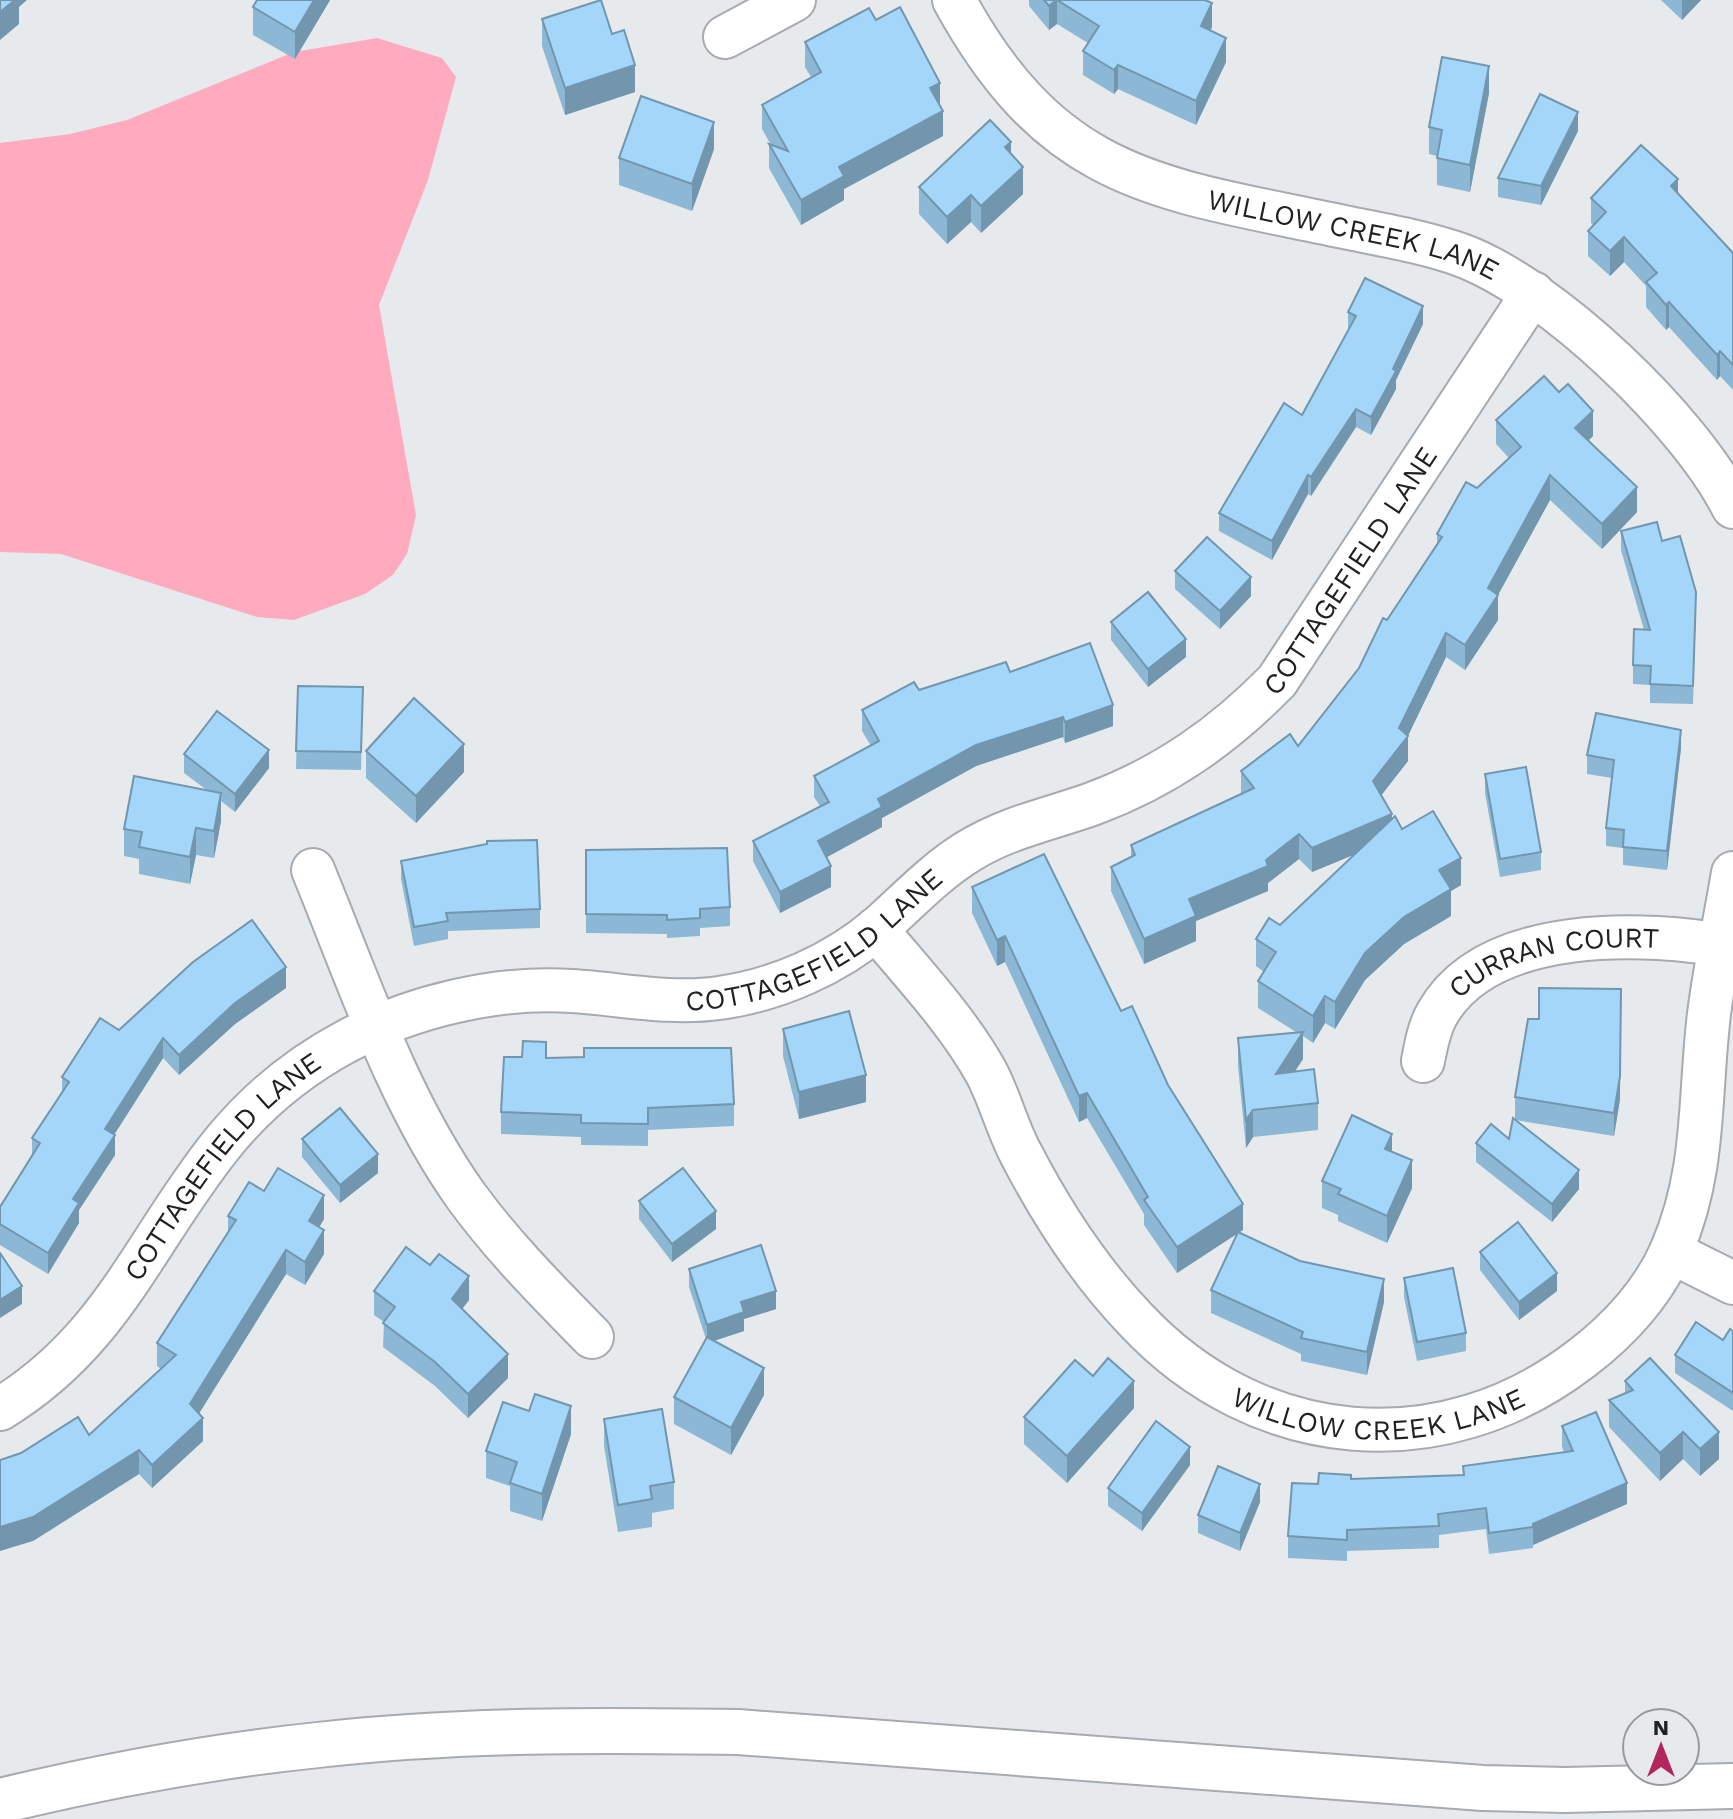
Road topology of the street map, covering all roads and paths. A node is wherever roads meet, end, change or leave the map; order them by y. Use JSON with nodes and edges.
{"nodes":[{"id":1,"x":794,"y":0,"type":"edge"},
{"id":2,"x":954,"y":0,"type":"edge"},
{"id":3,"x":725,"y":37,"type":"dead end"},
{"id":4,"x":1533,"y":293,"type":"junction"},
{"id":5,"x":1733,"y":507,"type":"edge"},
{"id":6,"x":313,"y":870,"type":"dead end"},
{"id":7,"x":1733,"y":873,"type":"edge"},
{"id":8,"x":876,"y":929,"type":"junction"},
{"id":9,"x":1727,"y":946,"type":"edge"},
{"id":10,"x":378,"y":1026,"type":"junction"},
{"id":11,"x":1423,"y":1061,"type":"dead end"},
{"id":12,"x":1671,"y":1252,"type":"junction"},
{"id":13,"x":1733,"y":1283,"type":"edge"},
{"id":14,"x":592,"y":1337,"type":"dead end"},
{"id":15,"x":0,"y":1409,"type":"edge"},
{"id":16,"x":1733,"y":1786,"type":"edge"},
{"id":17,"x":0,"y":1801,"type":"edge"}],
"edges":[{"from":1,"to":3,"type":"street"},
{"from":2,"to":4,"type":"street","name":"WILLOW CREEK LANE"},
{"from":4,"to":5,"type":"street","name":"WILLOW CREEK LANE"},
{"from":4,"to":8,"type":"street","name":"COTTAGEFIELD LANE"},
{"from":6,"to":10,"type":"street"},
{"from":7,"to":9,"type":"street","name":"WILLOW CREEK LANE"},
{"from":8,"to":10,"type":"street","name":"COTTAGEFIELD LANE"},
{"from":8,"to":12,"type":"street","name":"WILLOW CREEK LANE"},
{"from":9,"to":11,"type":"street","name":"CURRAN COURT"},
{"from":9,"to":12,"type":"street","name":"WILLOW CREEK LANE"},
{"from":10,"to":14,"type":"street"},
{"from":10,"to":15,"type":"street","name":"COTTAGEFIELD LANE"},
{"from":12,"to":13,"type":"street"},
{"from":16,"to":17,"type":"highway"}]}
